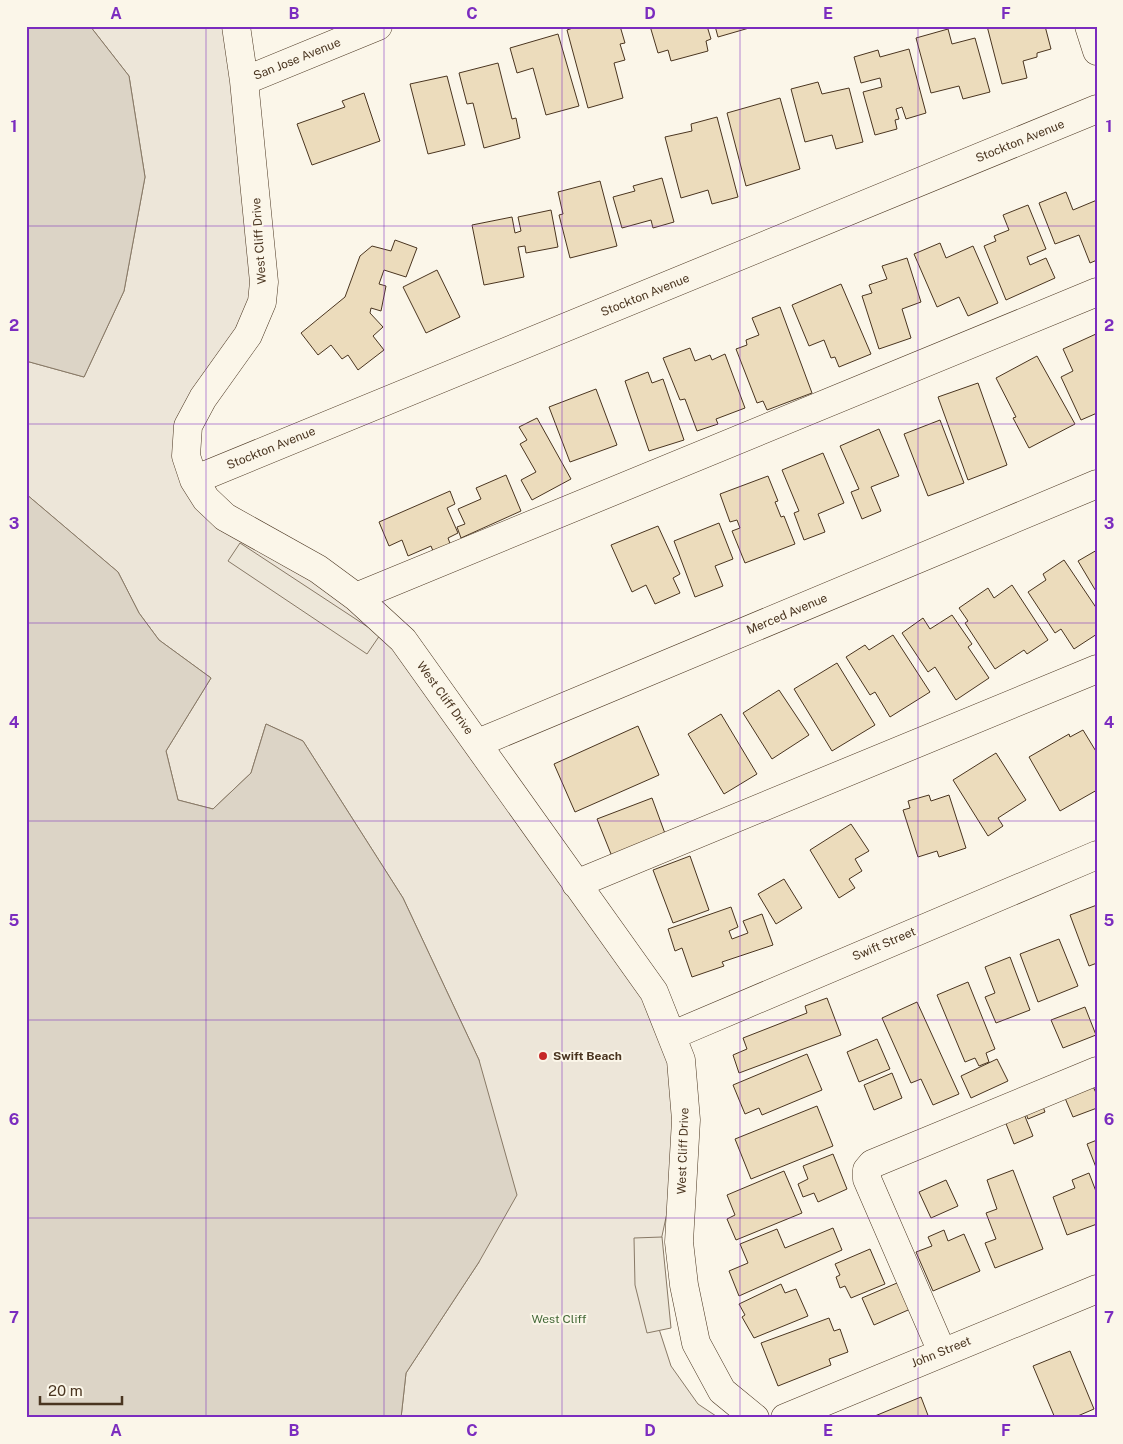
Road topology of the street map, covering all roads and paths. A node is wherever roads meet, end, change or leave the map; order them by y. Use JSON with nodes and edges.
{"nodes":[{"id":1,"x":236,"y":26,"type":"edge"},
{"id":2,"x":378,"y":26,"type":"edge"},
{"id":3,"x":1089,"y":26,"type":"edge"},
{"id":4,"x":1097,"y":51,"type":"edge"},
{"id":5,"x":244,"y":81,"type":"junction"},
{"id":6,"x":1097,"y":110,"type":"edge"},
{"id":7,"x":1097,"y":292,"type":"edge"},
{"id":8,"x":194,"y":480,"type":"junction"},
{"id":9,"x":1097,"y":484,"type":"edge"},
{"id":10,"x":356,"y":597,"type":"junction"},
{"id":11,"x":1097,"y":669,"type":"edge"},
{"id":12,"x":478,"y":743,"type":"junction"},
{"id":13,"x":1097,"y":855,"type":"edge"},
{"id":14,"x":576,"y":884,"type":"junction"},
{"id":15,"x":673,"y":1035,"type":"junction"},
{"id":16,"x":1097,"y":1071,"type":"edge"},
{"id":17,"x":1097,"y":1290,"type":"edge"},
{"id":18,"x":942,"y":1352,"type":"junction"},
{"id":19,"x":755,"y":1418,"type":"edge"},
{"id":20,"x":785,"y":1418,"type":"edge"}],
"edges":[{"from":1,"to":5,"type":"street","name":"West Cliff Drive"},
{"from":2,"to":5,"type":"street","name":"San Jose Avenue"},
{"from":3,"to":4,"type":"street"},
{"from":5,"to":8,"type":"street","name":"West Cliff Drive"},
{"from":6,"to":8,"type":"street","name":"Stockton Avenue"},
{"from":7,"to":10,"type":"street"},
{"from":8,"to":10,"type":"street","name":"West Cliff Drive"},
{"from":9,"to":12,"type":"street","name":"Merced Avenue"},
{"from":10,"to":12,"type":"street","name":"West Cliff Drive"},
{"from":11,"to":14,"type":"street"},
{"from":12,"to":14,"type":"street","name":"West Cliff Drive"},
{"from":13,"to":15,"type":"street","name":"Swift Street"},
{"from":14,"to":15,"type":"street","name":"West Cliff Drive"},
{"from":15,"to":19,"type":"street","name":"West Cliff Drive"},
{"from":16,"to":18,"type":"street"},
{"from":17,"to":18,"type":"street","name":"John Street"},
{"from":18,"to":20,"type":"street","name":"John Street"}]}
